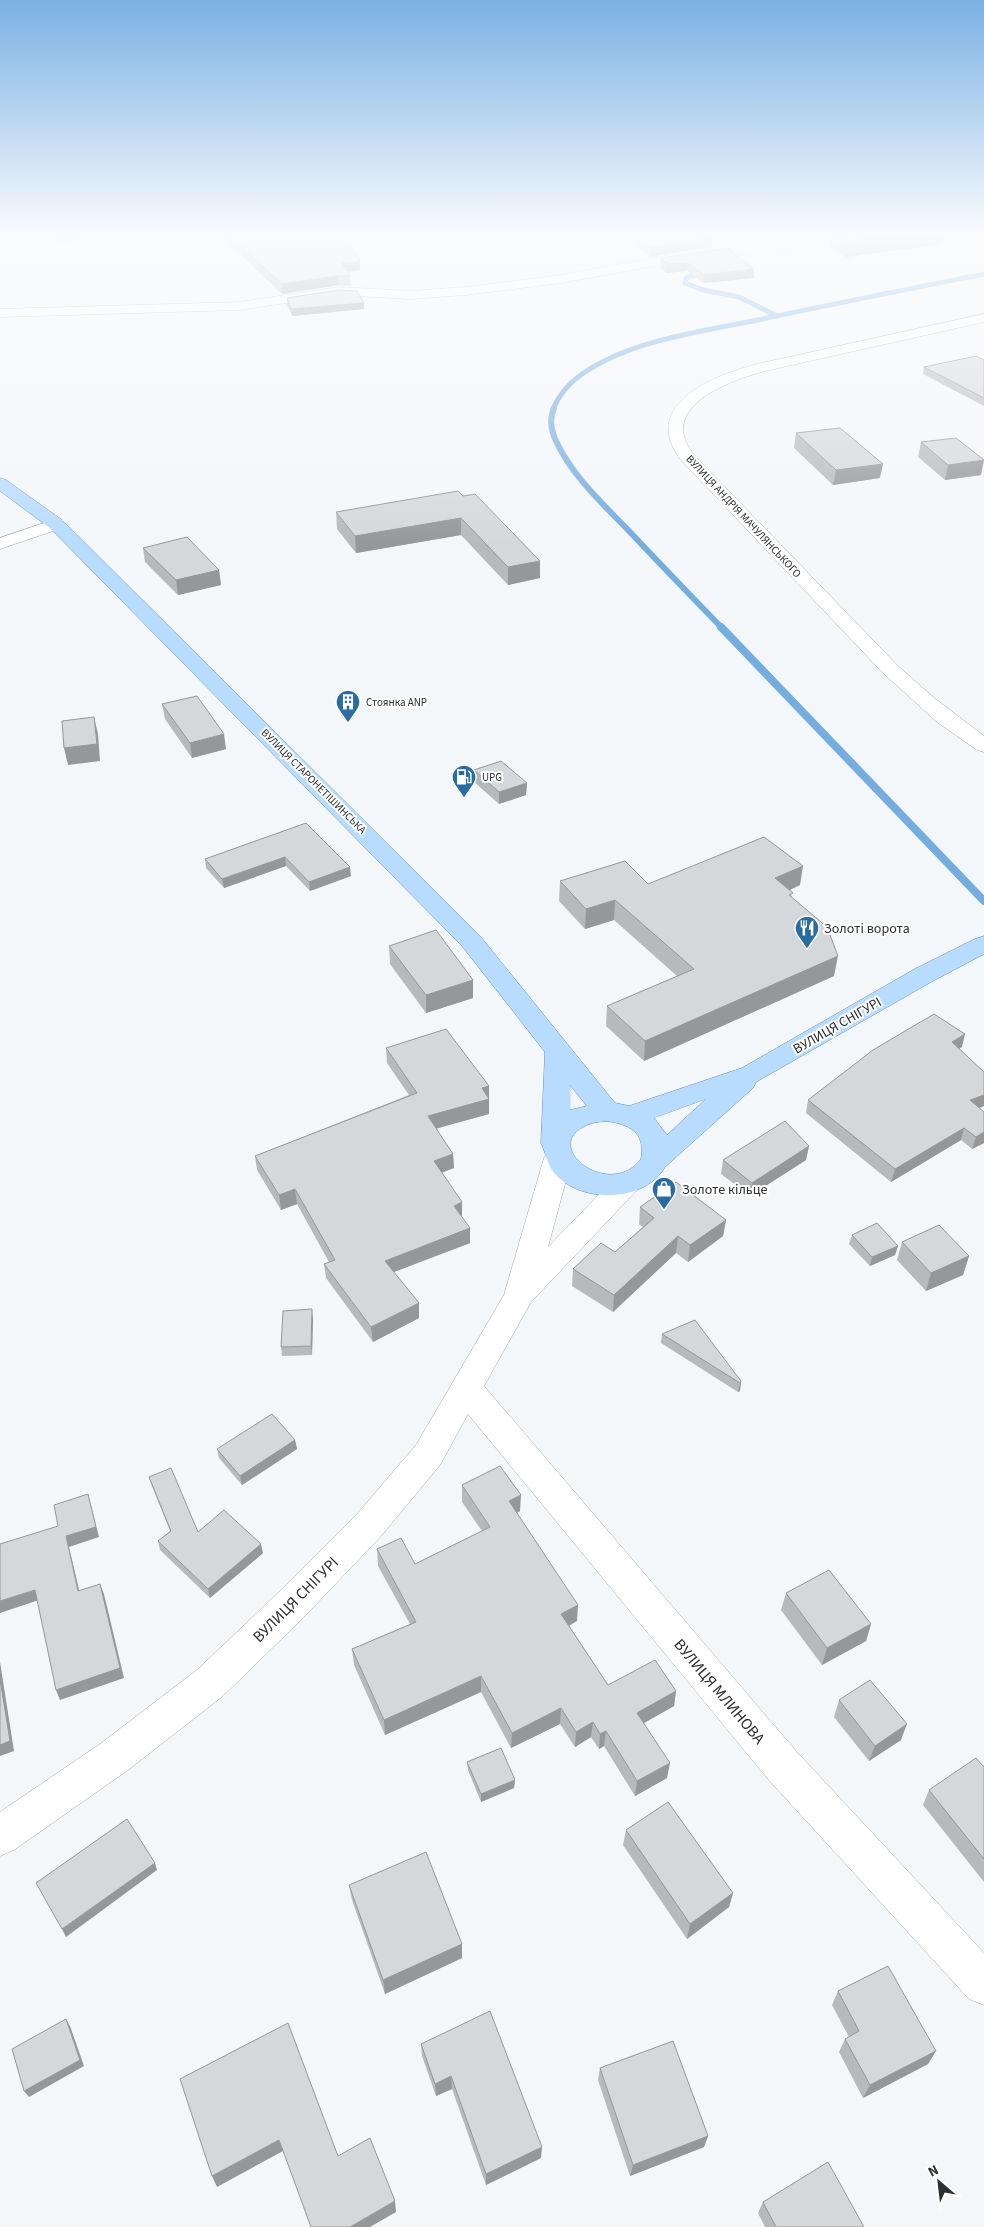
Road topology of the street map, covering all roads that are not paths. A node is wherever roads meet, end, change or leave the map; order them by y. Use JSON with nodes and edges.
{"nodes":[{"id":1,"x":894,"y":338,"type":"edge"},
{"id":2,"x":0,"y":484,"type":"edge"},
{"id":3,"x":56,"y":524,"type":"junction"},
{"id":4,"x":0,"y":544,"type":"edge"},
{"id":5,"x":984,"y":746,"type":"edge"},
{"id":6,"x":984,"y":944,"type":"edge"},
{"id":7,"x":558,"y":1052,"type":"junction"},
{"id":8,"x":751,"y":1074,"type":"junction"},
{"id":9,"x":618,"y":1114,"type":"junction"},
{"id":10,"x":556,"y":1151,"type":"junction"},
{"id":11,"x":656,"y":1159,"type":"junction"},
{"id":12,"x":628,"y":1182,"type":"junction"},
{"id":13,"x":519,"y":1296,"type":"junction"},
{"id":14,"x":467,"y":1389,"type":"junction"},
{"id":15,"x":0,"y":1836,"type":"edge"},
{"id":16,"x":984,"y":1984,"type":"edge"}],
"edges":[{"from":1,"to":5,"type":"street","name":"ВУЛИЦЯ АНДРІЯ МАЧУЛЯНСЬКОГО"},
{"from":2,"to":3,"type":"main road","name":"ВУЛИЦЯ СТАРОНЕТІШИНСЬКА"},
{"from":3,"to":4,"type":"street"},
{"from":3,"to":7,"type":"main road","name":"ВУЛИЦЯ СТАРОНЕТІШИНСЬКА"},
{"from":6,"to":8,"type":"main road","name":"ВУЛИЦЯ СНІГУРІ"},
{"from":7,"to":9,"type":"main road","name":"ВУЛИЦЯ СТАРОНЕТІШИНСЬКА"},
{"from":7,"to":10,"type":"main road"},
{"from":8,"to":9,"type":"main road","name":"ВУЛИЦЯ СНІГУРІ"},
{"from":8,"to":11,"type":"main road","name":"ВУЛИЦЯ СНІГУРІ"},
{"from":9,"to":10,"type":"main road"},
{"from":9,"to":11,"type":"main road"},
{"from":10,"to":12,"type":"main road"},
{"from":10,"to":13,"type":"street","name":"ВУЛИЦЯ СНІГУРІ"},
{"from":11,"to":12,"type":"main road"},
{"from":12,"to":13,"type":"street","name":"ВУЛИЦЯ СНІГУРІ"},
{"from":13,"to":14,"type":"street","name":"ВУЛИЦЯ СНІГУРІ"},
{"from":14,"to":15,"type":"street","name":"ВУЛИЦЯ СНІГУРІ"},
{"from":14,"to":16,"type":"street","name":"ВУЛИЦЯ МЛИНОВА"}]}
